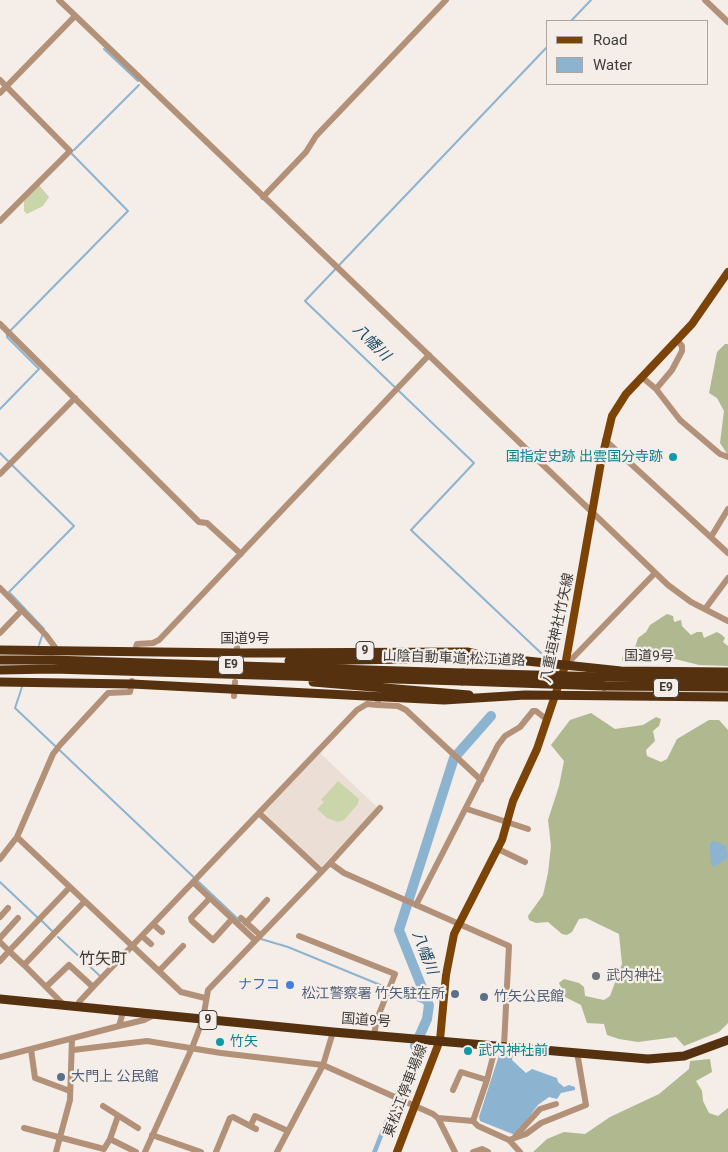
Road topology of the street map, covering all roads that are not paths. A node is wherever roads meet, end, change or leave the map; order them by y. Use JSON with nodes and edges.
{"nodes":[{"id":1,"x":59,"y":0,"type":"edge"},
{"id":2,"x":446,"y":0,"type":"edge"},
{"id":3,"x":705,"y":0,"type":"edge"},
{"id":4,"x":75,"y":16,"type":"junction"},
{"id":5,"x":728,"y":22,"type":"edge"},
{"id":6,"x":0,"y":80,"type":"edge"},
{"id":7,"x":6,"y":87,"type":"junction"},
{"id":8,"x":0,"y":93,"type":"edge"},
{"id":9,"x":263,"y":197,"type":"junction"},
{"id":10,"x":0,"y":221,"type":"edge"},
{"id":11,"x":728,"y":272,"type":"edge"},
{"id":12,"x":0,"y":324,"type":"edge"},
{"id":13,"x":677,"y":340,"type":"junction"},
{"id":14,"x":429,"y":356,"type":"junction"},
{"id":15,"x":643,"y":378,"type":"junction"},
{"id":16,"x":656,"y":389,"type":"junction"},
{"id":17,"x":75,"y":398,"type":"junction"},
{"id":18,"x":605,"y":440,"type":"junction"},
{"id":19,"x":728,"y":457,"type":"edge"},
{"id":20,"x":0,"y":474,"type":"edge"},
{"id":21,"x":728,"y":509,"type":"edge"},
{"id":22,"x":593,"y":514,"type":"junction"},
{"id":23,"x":711,"y":537,"type":"junction"},
{"id":24,"x":728,"y":553,"type":"edge"},
{"id":25,"x":241,"y":554,"type":"junction"},
{"id":26,"x":655,"y":573,"type":"junction"},
{"id":27,"x":728,"y":578,"type":"edge"},
{"id":28,"x":0,"y":588,"type":"edge"},
{"id":29,"x":705,"y":609,"type":"junction"},
{"id":30,"x":22,"y":610,"type":"junction"},
{"id":31,"x":728,"y":621,"type":"edge"},
{"id":32,"x":0,"y":633,"type":"edge"},
{"id":33,"x":0,"y":650,"type":"edge"},
{"id":34,"x":57,"y":650,"type":"junction"},
{"id":35,"x":134,"y":652,"type":"junction"},
{"id":36,"x":489,"y":657,"type":"junction"},
{"id":37,"x":0,"y":660,"type":"edge"},
{"id":38,"x":222,"y":665,"type":"junction"},
{"id":39,"x":565,"y":666,"type":"junction"},
{"id":40,"x":0,"y":670,"type":"edge"},
{"id":41,"x":180,"y":672,"type":"junction"},
{"id":42,"x":728,"y":672,"type":"edge"},
{"id":43,"x":462,"y":677,"type":"junction"},
{"id":44,"x":728,"y":678,"type":"edge"},
{"id":45,"x":0,"y":682,"type":"edge"},
{"id":46,"x":132,"y":682,"type":"junction"},
{"id":47,"x":604,"y":682,"type":"junction"},
{"id":48,"x":728,"y":687,"type":"edge"},
{"id":49,"x":555,"y":696,"type":"junction"},
{"id":50,"x":504,"y":697,"type":"junction"},
{"id":51,"x":728,"y":697,"type":"edge"},
{"id":52,"x":378,"y":701,"type":"junction"},
{"id":53,"x":546,"y":719,"type":"junction"},
{"id":54,"x":481,"y":780,"type":"junction"},
{"id":55,"x":380,"y":808,"type":"dead end"},
{"id":56,"x":467,"y":809,"type":"junction"},
{"id":57,"x":259,"y":813,"type":"junction"},
{"id":58,"x":508,"y":823,"type":"junction"},
{"id":59,"x":528,"y":830,"type":"dead end"},
{"id":60,"x":17,"y":837,"type":"junction"},
{"id":61,"x":498,"y":849,"type":"junction"},
{"id":62,"x":0,"y":859,"type":"edge"},
{"id":63,"x":525,"y":862,"type":"dead end"},
{"id":64,"x":330,"y":863,"type":"junction"},
{"id":65,"x":321,"y":871,"type":"junction"},
{"id":66,"x":195,"y":880,"type":"junction"},
{"id":67,"x":70,"y":887,"type":"junction"},
{"id":68,"x":210,"y":898,"type":"junction"},
{"id":69,"x":267,"y":900,"type":"dead end"},
{"id":70,"x":84,"y":902,"type":"junction"},
{"id":71,"x":411,"y":903,"type":"junction"},
{"id":72,"x":8,"y":908,"type":"dead end"},
{"id":73,"x":0,"y":917,"type":"edge"},
{"id":74,"x":18,"y":918,"type":"dead end"},
{"id":75,"x":232,"y":919,"type":"junction"},
{"id":76,"x":152,"y":924,"type":"junction"},
{"id":77,"x":459,"y":924,"type":"junction"},
{"id":78,"x":162,"y":932,"type":"dead end"},
{"id":79,"x":142,"y":936,"type":"junction"},
{"id":80,"x":299,"y":936,"type":"dead end"},
{"id":81,"x":0,"y":938,"type":"edge"},
{"id":82,"x":258,"y":938,"type":"junction"},
{"id":83,"x":0,"y":942,"type":"edge"},
{"id":84,"x":151,"y":944,"type":"dead end"},
{"id":85,"x":132,"y":946,"type":"junction"},
{"id":86,"x":183,"y":946,"type":"dead end"},
{"id":87,"x":9,"y":951,"type":"junction"},
{"id":88,"x":0,"y":961,"type":"edge"},
{"id":89,"x":24,"y":965,"type":"junction"},
{"id":90,"x":159,"y":972,"type":"junction"},
{"id":91,"x":47,"y":986,"type":"junction"},
{"id":92,"x":93,"y":987,"type":"junction"},
{"id":93,"x":205,"y":998,"type":"junction"},
{"id":94,"x":0,"y":1000,"type":"edge"},
{"id":95,"x":65,"y":1006,"type":"junction"},
{"id":96,"x":78,"y":1008,"type":"junction"},
{"id":97,"x":123,"y":1012,"type":"junction"},
{"id":98,"x":155,"y":1014,"type":"junction"},
{"id":99,"x":203,"y":1019,"type":"junction"},
{"id":100,"x":119,"y":1026,"type":"junction"},
{"id":101,"x":333,"y":1032,"type":"junction"},
{"id":102,"x":374,"y":1035,"type":"junction"},
{"id":103,"x":72,"y":1038,"type":"junction"},
{"id":104,"x":440,"y":1040,"type":"junction"},
{"id":105,"x":728,"y":1040,"type":"edge"},
{"id":106,"x":500,"y":1046,"type":"junction"},
{"id":107,"x":31,"y":1048,"type":"junction"},
{"id":108,"x":192,"y":1048,"type":"junction"},
{"id":109,"x":73,"y":1050,"type":"junction"},
{"id":110,"x":577,"y":1052,"type":"junction"},
{"id":111,"x":0,"y":1057,"type":"edge"},
{"id":112,"x":323,"y":1064,"type":"junction"},
{"id":113,"x":486,"y":1080,"type":"junction"},
{"id":114,"x":453,"y":1090,"type":"dead end"},
{"id":115,"x":70,"y":1091,"type":"junction"},
{"id":116,"x":556,"y":1104,"type":"dead end"},
{"id":117,"x":103,"y":1106,"type":"dead end"},
{"id":118,"x":414,"y":1106,"type":"junction"},
{"id":119,"x":118,"y":1116,"type":"junction"},
{"id":120,"x":438,"y":1118,"type":"junction"},
{"id":121,"x":473,"y":1121,"type":"junction"},
{"id":122,"x":24,"y":1128,"type":"dead end"},
{"id":123,"x":138,"y":1128,"type":"dead end"},
{"id":124,"x":288,"y":1131,"type":"junction"},
{"id":125,"x":152,"y":1135,"type":"junction"},
{"id":126,"x":60,"y":1136,"type":"junction"},
{"id":127,"x":110,"y":1139,"type":"junction"},
{"id":128,"x":512,"y":1139,"type":"junction"},
{"id":129,"x":56,"y":1152,"type":"edge"},
{"id":130,"x":136,"y":1152,"type":"edge"},
{"id":131,"x":145,"y":1152,"type":"edge"},
{"id":132,"x":201,"y":1152,"type":"edge"},
{"id":133,"x":216,"y":1152,"type":"edge"},
{"id":134,"x":277,"y":1152,"type":"edge"},
{"id":135,"x":396,"y":1152,"type":"edge"},
{"id":136,"x":455,"y":1152,"type":"edge"},
{"id":137,"x":473,"y":1152,"type":"edge"},
{"id":138,"x":488,"y":1152,"type":"edge"},
{"id":139,"x":520,"y":1152,"type":"edge"}],
"edges":[{"from":1,"to":4,"type":"street"},
{"from":2,"to":9,"type":"street"},
{"from":3,"to":5,"type":"street"},
{"from":4,"to":7,"type":"street"},
{"from":4,"to":9,"type":"street"},
{"from":6,"to":7,"type":"street"},
{"from":7,"to":8,"type":"street"},
{"from":7,"to":10,"type":"street"},
{"from":9,"to":14,"type":"street"},
{"from":11,"to":13,"type":"main road","name":"八重垣神社竹矢線"},
{"from":12,"to":17,"type":"street"},
{"from":13,"to":15,"type":"main road","name":"八重垣神社竹矢線"},
{"from":13,"to":16,"type":"street"},
{"from":14,"to":22,"type":"street"},
{"from":14,"to":25,"type":"street"},
{"from":15,"to":16,"type":"street"},
{"from":15,"to":18,"type":"main road","name":"八重垣神社竹矢線"},
{"from":16,"to":19,"type":"street"},
{"from":17,"to":20,"type":"street"},
{"from":17,"to":25,"type":"street"},
{"from":18,"to":22,"type":"main road","name":"八重垣神社竹矢線"},
{"from":18,"to":23,"type":"street"},
{"from":21,"to":23,"type":"street"},
{"from":22,"to":26,"type":"street"},
{"from":22,"to":39,"type":"main road","name":"八重垣神社竹矢線"},
{"from":23,"to":24,"type":"street"},
{"from":25,"to":35,"type":"street"},
{"from":26,"to":29,"type":"street"},
{"from":26,"to":39,"type":"street"},
{"from":27,"to":29,"type":"street"},
{"from":28,"to":30,"type":"street"},
{"from":29,"to":31,"type":"street"},
{"from":30,"to":32,"type":"street"},
{"from":30,"to":34,"type":"street"},
{"from":33,"to":34,"type":"highway","name":"国道9号","number":"9"},
{"from":34,"to":35,"type":"highway","name":"国道9号","number":"9"},
{"from":35,"to":36,"type":"highway","name":"国道9号","number":"9"},
{"from":36,"to":38,"type":"highway"},
{"from":36,"to":39,"type":"highway","name":"国道9号","number":"9"},
{"from":37,"to":38,"type":"highway","name":"山陰自動車道;松江道路","number":"E9"},
{"from":38,"to":43,"type":"highway","name":"山陰自動車道;松江道路","number":"E9"},
{"from":39,"to":42,"type":"highway","name":"国道9号","number":"9"},
{"from":39,"to":49,"type":"main road","name":"八重垣神社竹矢線"},
{"from":40,"to":41,"type":"highway","name":"山陰自動車道;松江道路","number":"E9"},
{"from":41,"to":43,"type":"highway","name":"山陰自動車道;松江道路","number":"E9"},
{"from":41,"to":50,"type":"highway"},
{"from":43,"to":47,"type":"highway","name":"山陰自動車道;松江道路","number":"E9","bridge":true},
{"from":44,"to":47,"type":"highway","name":"山陰自動車道;松江道路","number":"E9"},
{"from":45,"to":46,"type":"highway"},
{"from":46,"to":52,"type":"highway"},
{"from":46,"to":60,"type":"street"},
{"from":47,"to":48,"type":"highway","name":"山陰自動車道;松江道路","number":"E9"},
{"from":49,"to":50,"type":"highway"},
{"from":49,"to":51,"type":"highway"},
{"from":49,"to":53,"type":"main road","name":"八重垣神社竹矢線"},
{"from":50,"to":52,"type":"highway"},
{"from":52,"to":54,"type":"street"},
{"from":52,"to":57,"type":"street"},
{"from":53,"to":54,"type":"street"},
{"from":53,"to":58,"type":"main road","name":"八重垣神社竹矢線"},
{"from":54,"to":56,"type":"street"},
{"from":55,"to":64,"type":"street"},
{"from":56,"to":58,"type":"street"},
{"from":56,"to":71,"type":"street"},
{"from":57,"to":65,"type":"street"},
{"from":57,"to":66,"type":"street"},
{"from":58,"to":59,"type":"street"},
{"from":58,"to":61,"type":"main road","name":"八重垣神社竹矢線"},
{"from":60,"to":62,"type":"street"},
{"from":60,"to":67,"type":"street"},
{"from":61,"to":63,"type":"street"},
{"from":61,"to":77,"type":"main road","name":"八重垣神社竹矢線"},
{"from":64,"to":65,"type":"street"},
{"from":64,"to":71,"type":"street"},
{"from":65,"to":82,"type":"street"},
{"from":66,"to":68,"type":"street"},
{"from":66,"to":76,"type":"street"},
{"from":67,"to":70,"type":"street"},
{"from":67,"to":87,"type":"street"},
{"from":68,"to":75,"type":"street"},
{"from":68,"to":75,"type":"street"},
{"from":69,"to":82,"type":"street"},
{"from":70,"to":85,"type":"street"},
{"from":70,"to":89,"type":"street"},
{"from":71,"to":77,"type":"street"},
{"from":72,"to":73,"type":"street"},
{"from":74,"to":81,"type":"street"},
{"from":75,"to":82,"type":"street"},
{"from":76,"to":78,"type":"street"},
{"from":76,"to":79,"type":"street"},
{"from":77,"to":104,"type":"main road","name":"八重垣神社竹矢線"},
{"from":77,"to":106,"type":"street"},
{"from":79,"to":84,"type":"street"},
{"from":79,"to":85,"type":"street"},
{"from":80,"to":102,"type":"street"},
{"from":82,"to":93,"type":"street"},
{"from":83,"to":87,"type":"street"},
{"from":85,"to":90,"type":"street"},
{"from":85,"to":92,"type":"street"},
{"from":86,"to":90,"type":"street"},
{"from":87,"to":88,"type":"street"},
{"from":87,"to":89,"type":"street"},
{"from":89,"to":91,"type":"street"},
{"from":90,"to":93,"type":"street"},
{"from":91,"to":92,"type":"street"},
{"from":91,"to":95,"type":"street"},
{"from":92,"to":96,"type":"street"},
{"from":93,"to":99,"type":"street"},
{"from":94,"to":95,"type":"highway","name":"国道9号","number":"9"},
{"from":95,"to":96,"type":"highway","name":"国道9号","number":"9"},
{"from":96,"to":97,"type":"highway","name":"国道9号","number":"9"},
{"from":97,"to":98,"type":"highway","name":"国道9号","number":"9"},
{"from":97,"to":100,"type":"street"},
{"from":98,"to":99,"type":"highway","name":"国道9号","number":"9"},
{"from":98,"to":100,"type":"street"},
{"from":99,"to":101,"type":"highway","name":"国道9号","number":"9"},
{"from":99,"to":108,"type":"street"},
{"from":100,"to":103,"type":"street"},
{"from":101,"to":102,"type":"highway","name":"国道9号","number":"9"},
{"from":101,"to":112,"type":"street"},
{"from":102,"to":104,"type":"highway","name":"国道9号","number":"9"},
{"from":103,"to":107,"type":"street"},
{"from":103,"to":109,"type":"street"},
{"from":104,"to":106,"type":"highway","name":"国道9号","number":"9"},
{"from":104,"to":118,"type":"main road","name":"東松江停車場線"},
{"from":105,"to":110,"type":"highway","name":"国道9号","number":"9"},
{"from":106,"to":110,"type":"highway","name":"国道9号","number":"9"},
{"from":106,"to":113,"type":"street"},
{"from":107,"to":111,"type":"street"},
{"from":107,"to":115,"type":"street"},
{"from":108,"to":109,"type":"street"},
{"from":108,"to":112,"type":"street"},
{"from":108,"to":125,"type":"street"},
{"from":109,"to":115,"type":"street"},
{"from":110,"to":128,"type":"street"},
{"from":112,"to":118,"type":"street"},
{"from":112,"to":124,"type":"street"},
{"from":113,"to":114,"type":"street"},
{"from":113,"to":121,"type":"street"},
{"from":115,"to":126,"type":"street"},
{"from":116,"to":128,"type":"street"},
{"from":117,"to":119,"type":"street"},
{"from":118,"to":120,"type":"street"},
{"from":118,"to":135,"type":"main road","name":"東松江停車場線"},
{"from":119,"to":123,"type":"street"},
{"from":119,"to":127,"type":"street"},
{"from":120,"to":121,"type":"street"},
{"from":120,"to":136,"type":"street"},
{"from":121,"to":128,"type":"street"},
{"from":122,"to":126,"type":"street"},
{"from":124,"to":133,"type":"street"},
{"from":124,"to":134,"type":"street"},
{"from":125,"to":131,"type":"street"},
{"from":125,"to":132,"type":"street"},
{"from":126,"to":127,"type":"street"},
{"from":126,"to":129,"type":"street"},
{"from":127,"to":130,"type":"street"},
{"from":128,"to":139,"type":"street"},
{"from":137,"to":138,"type":"street"}]}
